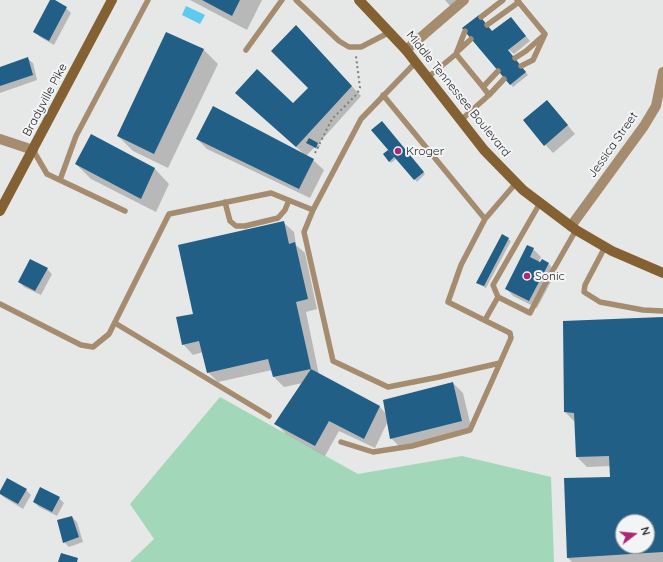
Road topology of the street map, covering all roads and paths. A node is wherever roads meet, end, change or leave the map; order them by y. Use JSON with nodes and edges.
{"nodes":[{"id":1,"x":112,"y":0,"type":"edge"},
{"id":2,"x":148,"y":0,"type":"edge"},
{"id":3,"x":282,"y":0,"type":"edge"},
{"id":4,"x":296,"y":0,"type":"edge"},
{"id":5,"x":359,"y":0,"type":"edge"},
{"id":6,"x":464,"y":0,"type":"edge"},
{"id":7,"x":503,"y":0,"type":"edge"},
{"id":8,"x":518,"y":1,"type":"edge"},
{"id":9,"x":480,"y":17,"type":"dead end"},
{"id":10,"x":487,"y":25,"type":"dead end"},
{"id":11,"x":465,"y":31,"type":"dead end"},
{"id":12,"x":390,"y":32,"type":"junction"},
{"id":13,"x":545,"y":34,"type":"junction"},
{"id":14,"x":471,"y":38,"type":"dead end"},
{"id":15,"x":354,"y":47,"type":"junction"},
{"id":16,"x":246,"y":50,"type":"dead end"},
{"id":17,"x":406,"y":50,"type":"junction"},
{"id":18,"x":456,"y":54,"type":"junction"},
{"id":19,"x":515,"y":58,"type":"dead end"},
{"id":20,"x":416,"y":62,"type":"junction"},
{"id":21,"x":521,"y":66,"type":"dead end"},
{"id":22,"x":498,"y":71,"type":"dead end"},
{"id":23,"x":663,"y":72,"type":"edge"},
{"id":24,"x":427,"y":78,"type":"junction"},
{"id":25,"x":504,"y":79,"type":"dead end"},
{"id":26,"x":483,"y":87,"type":"junction"},
{"id":27,"x":383,"y":95,"type":"junction"},
{"id":28,"x":489,"y":95,"type":"junction"},
{"id":29,"x":461,"y":120,"type":"junction"},
{"id":30,"x":0,"y":139,"type":"edge"},
{"id":31,"x":33,"y":150,"type":"junction"},
{"id":32,"x":316,"y":153,"type":"dead end"},
{"id":33,"x":60,"y":180,"type":"junction"},
{"id":34,"x":516,"y":183,"type":"junction"},
{"id":35,"x":289,"y":200,"type":"junction"},
{"id":36,"x":225,"y":202,"type":"junction"},
{"id":37,"x":540,"y":203,"type":"junction"},
{"id":38,"x":314,"y":210,"type":"junction"},
{"id":39,"x":0,"y":211,"type":"edge"},
{"id":40,"x":125,"y":211,"type":"dead end"},
{"id":41,"x":485,"y":219,"type":"junction"},
{"id":42,"x":573,"y":228,"type":"junction"},
{"id":43,"x":605,"y":247,"type":"junction"},
{"id":44,"x":663,"y":273,"type":"edge"},
{"id":45,"x":498,"y":298,"type":"junction"},
{"id":46,"x":0,"y":304,"type":"edge"},
{"id":47,"x":663,"y":311,"type":"edge"},
{"id":48,"x":485,"y":320,"type":"junction"},
{"id":49,"x":115,"y":323,"type":"junction"},
{"id":50,"x":500,"y":363,"type":"junction"},
{"id":51,"x":269,"y":416,"type":"dead end"},
{"id":52,"x":341,"y":442,"type":"dead end"}],
"edges":[{"from":1,"to":31,"type":"main road","name":"Bradyville Pike"},
{"from":2,"to":33,"type":"lane"},
{"from":3,"to":16,"type":"lane"},
{"from":4,"to":15,"type":"lane"},
{"from":5,"to":12,"type":"main road","name":"Middle Tennessee Boulevard"},
{"from":6,"to":17,"type":"street"},
{"from":7,"to":9,"type":"lane"},
{"from":8,"to":10,"type":"lane"},
{"from":8,"to":13,"type":"lane"},
{"from":11,"to":18,"type":"lane"},
{"from":12,"to":15,"type":"lane"},
{"from":12,"to":17,"type":"main road","name":"Middle Tennessee Boulevard"},
{"from":13,"to":19,"type":"lane"},
{"from":13,"to":21,"type":"lane"},
{"from":14,"to":18,"type":"lane"},
{"from":15,"to":32,"type":"path"},
{"from":17,"to":20,"type":"main road","name":"Middle Tennessee Boulevard"},
{"from":18,"to":24,"type":"lane"},
{"from":18,"to":26,"type":"lane"},
{"from":20,"to":24,"type":"main road","name":"Middle Tennessee Boulevard"},
{"from":20,"to":27,"type":"lane"},
{"from":22,"to":26,"type":"lane"},
{"from":23,"to":42,"type":"street","name":"Jessica Street"},
{"from":24,"to":29,"type":"main road","name":"Middle Tennessee Boulevard"},
{"from":25,"to":28,"type":"lane"},
{"from":26,"to":28,"type":"lane"},
{"from":27,"to":38,"type":"lane"},
{"from":27,"to":41,"type":"lane"},
{"from":28,"to":29,"type":"lane"},
{"from":29,"to":34,"type":"main road","name":"Middle Tennessee Boulevard"},
{"from":30,"to":31,"type":"street"},
{"from":31,"to":33,"type":"lane"},
{"from":31,"to":39,"type":"main road","name":"Bradyville Pike"},
{"from":33,"to":40,"type":"lane"},
{"from":34,"to":37,"type":"main road","name":"Middle Tennessee Boulevard"},
{"from":34,"to":41,"type":"lane"},
{"from":35,"to":36,"type":"lane"},
{"from":35,"to":36,"type":"lane"},
{"from":35,"to":38,"type":"lane"},
{"from":36,"to":49,"type":"lane"},
{"from":37,"to":42,"type":"main road","name":"Middle Tennessee Boulevard"},
{"from":37,"to":45,"type":"lane"},
{"from":38,"to":50,"type":"lane"},
{"from":41,"to":48,"type":"lane"},
{"from":42,"to":43,"type":"main road","name":"Middle Tennessee Boulevard"},
{"from":42,"to":45,"type":"lane"},
{"from":43,"to":44,"type":"main road","name":"Middle Tennessee Boulevard"},
{"from":43,"to":47,"type":"lane"},
{"from":45,"to":48,"type":"lane"},
{"from":46,"to":49,"type":"lane"},
{"from":48,"to":50,"type":"lane"},
{"from":49,"to":51,"type":"lane"},
{"from":50,"to":52,"type":"lane"}]}
